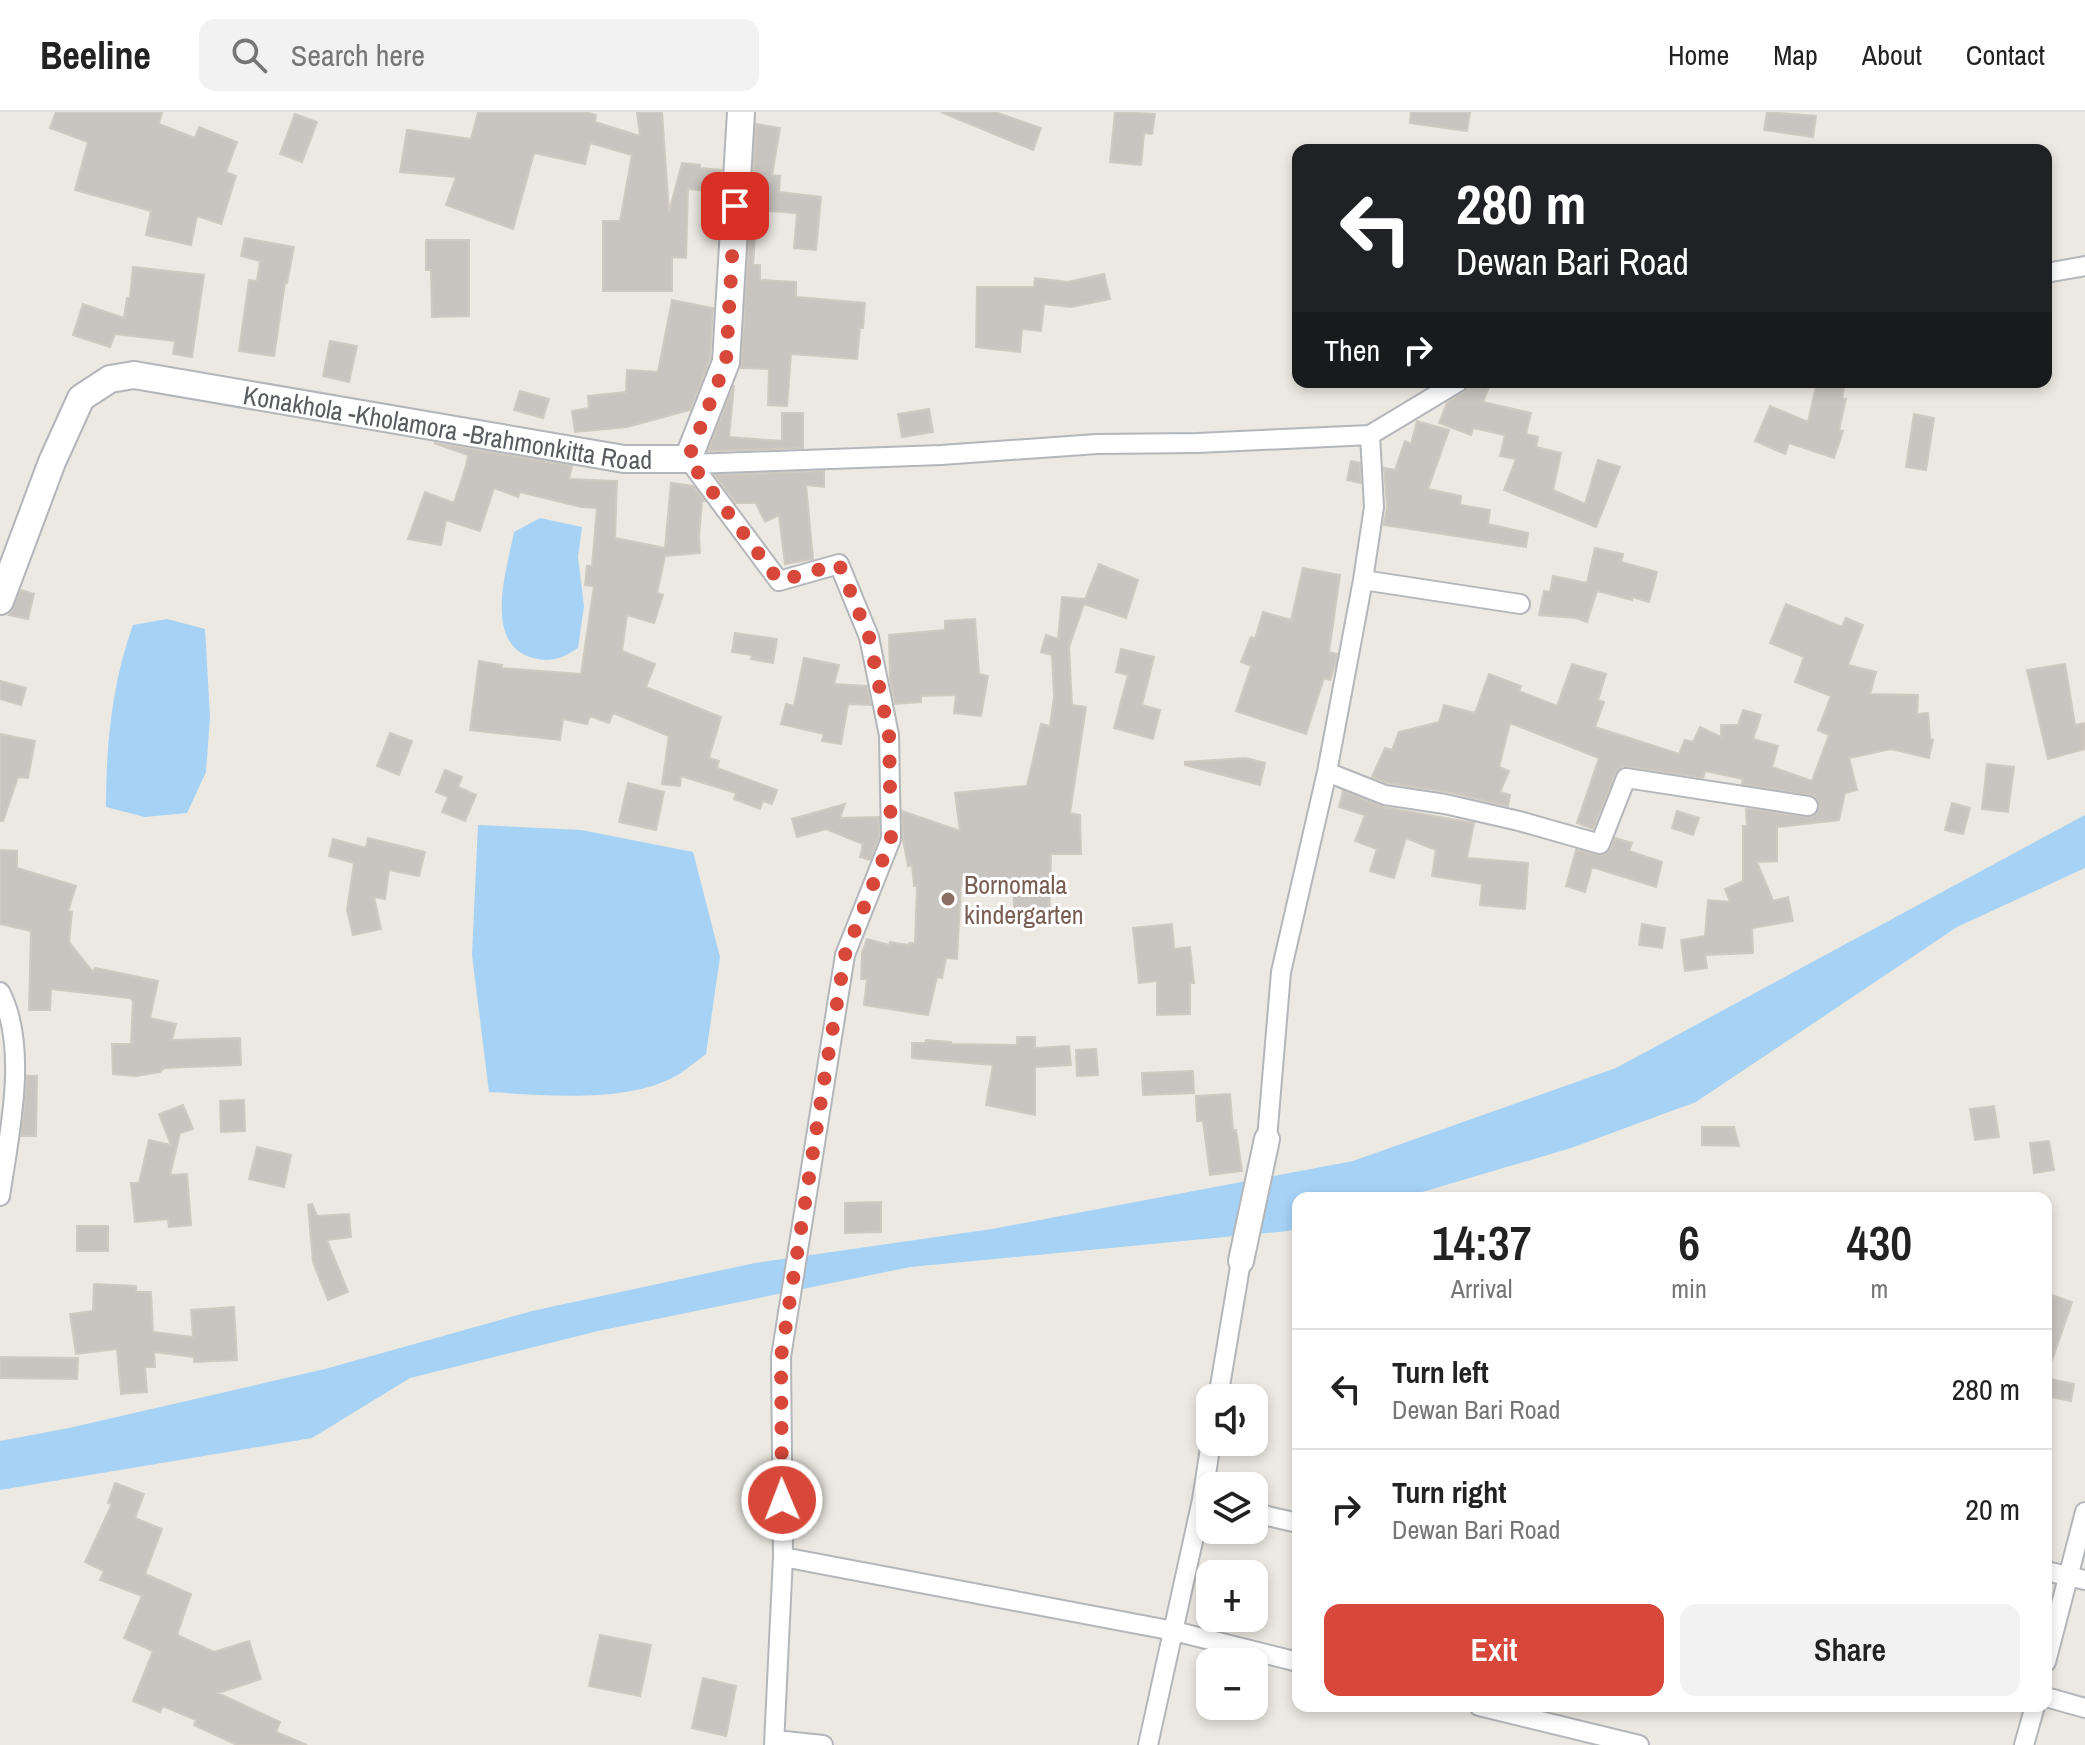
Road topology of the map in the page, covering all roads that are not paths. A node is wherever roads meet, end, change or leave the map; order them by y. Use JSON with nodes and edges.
{"nodes":[{"id":1,"x":741,"y":112,"type":"edge"},
{"id":2,"x":2085,"y":246,"type":"edge"},
{"id":3,"x":2084,"y":266,"type":"edge"},
{"id":4,"x":2052,"y":272,"type":"edge"},
{"id":5,"x":1448,"y":388,"type":"edge"},
{"id":6,"x":1370,"y":435,"type":"junction"},
{"id":7,"x":690,"y":462,"type":"junction"},
{"id":8,"x":1363,"y":580,"type":"junction"},
{"id":9,"x":0,"y":601,"type":"edge"},
{"id":10,"x":1520,"y":604,"type":"dead end"},
{"id":11,"x":1327,"y":772,"type":"junction"},
{"id":12,"x":1808,"y":806,"type":"dead end"},
{"id":13,"x":0,"y":992,"type":"edge"},
{"id":14,"x":1267,"y":1139,"type":"joint"},
{"id":15,"x":0,"y":1196,"type":"edge"},
{"id":16,"x":1241,"y":1261,"type":"joint"},
{"id":17,"x":1220,"y":1384,"type":"edge"},
{"id":18,"x":2085,"y":1512,"type":"edge"},
{"id":19,"x":1268,"y":1516,"type":"edge"},
{"id":20,"x":1292,"y":1522,"type":"edge"},
{"id":21,"x":1196,"y":1542,"type":"edge"},
{"id":22,"x":783,"y":1557,"type":"junction"},
{"id":23,"x":2052,"y":1572,"type":"edge"},
{"id":24,"x":2076,"y":1578,"type":"edge"},
{"id":25,"x":1174,"y":1631,"type":"junction"},
{"id":26,"x":2052,"y":1645,"type":"edge"},
{"id":27,"x":1292,"y":1660,"type":"edge"},
{"id":28,"x":2052,"y":1699,"type":"edge"},
{"id":29,"x":2085,"y":1708,"type":"edge"},
{"id":30,"x":1504,"y":1712,"type":"edge"},
{"id":31,"x":2033,"y":1712,"type":"edge"},
{"id":32,"x":775,"y":1742,"type":"edge"},
{"id":33,"x":823,"y":1745,"type":"edge"},
{"id":34,"x":1148,"y":1745,"type":"edge"},
{"id":35,"x":1639,"y":1745,"type":"edge"},
{"id":36,"x":2024,"y":1745,"type":"edge"}],
"edges":[{"from":1,"to":7,"type":"main road","name":"Konakhola -Kholamora -Brahmonkitta Road"},
{"from":2,"to":3,"type":"street"},
{"from":3,"to":4,"type":"street"},
{"from":5,"to":6,"type":"street"},
{"from":6,"to":7,"type":"street"},
{"from":6,"to":8,"type":"street"},
{"from":7,"to":9,"type":"main road","name":"Konakhola -Kholamora -Brahmonkitta Road"},
{"from":7,"to":22,"type":"street"},
{"from":8,"to":10,"type":"street"},
{"from":8,"to":11,"type":"street"},
{"from":11,"to":12,"type":"street"},
{"from":11,"to":14,"type":"street"},
{"from":13,"to":15,"type":"street"},
{"from":14,"to":16,"type":"street"},
{"from":16,"to":17,"type":"street"},
{"from":18,"to":24,"type":"street"},
{"from":19,"to":20,"type":"street"},
{"from":21,"to":25,"type":"street"},
{"from":22,"to":25,"type":"street"},
{"from":22,"to":32,"type":"street"},
{"from":23,"to":24,"type":"street"},
{"from":24,"to":26,"type":"street"},
{"from":25,"to":27,"type":"street"},
{"from":25,"to":34,"type":"street"},
{"from":28,"to":29,"type":"street"},
{"from":30,"to":35,"type":"street"},
{"from":31,"to":36,"type":"street"},
{"from":32,"to":33,"type":"street"}]}
